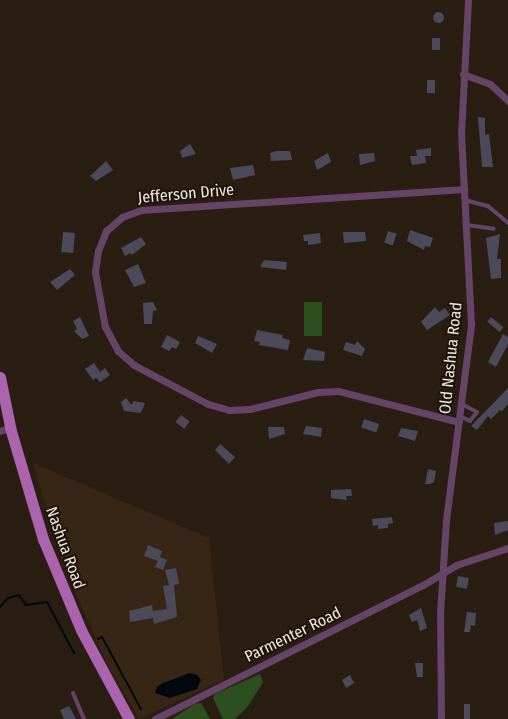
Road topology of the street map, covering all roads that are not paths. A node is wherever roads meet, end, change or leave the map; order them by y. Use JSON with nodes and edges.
{"nodes":[{"id":1,"x":468,"y":0,"type":"edge"},
{"id":2,"x":463,"y":74,"type":"junction"},
{"id":3,"x":508,"y":101,"type":"edge"},
{"id":4,"x":464,"y":188,"type":"junction"},
{"id":5,"x":465,"y":200,"type":"junction"},
{"id":6,"x":508,"y":223,"type":"edge"},
{"id":7,"x":467,"y":225,"type":"junction"},
{"id":8,"x":494,"y":229,"type":"dead end"},
{"id":9,"x":0,"y":376,"type":"edge"},
{"id":10,"x":461,"y":404,"type":"junction"},
{"id":11,"x":459,"y":419,"type":"junction"},
{"id":12,"x":5,"y":429,"type":"edge"},
{"id":13,"x":508,"y":548,"type":"edge"},
{"id":14,"x":442,"y":574,"type":"junction"},
{"id":15,"x":73,"y":692,"type":"dead end"},
{"id":16,"x":84,"y":719,"type":"edge"},
{"id":17,"x":129,"y":719,"type":"edge"},
{"id":18,"x":155,"y":719,"type":"edge"},
{"id":19,"x":441,"y":719,"type":"edge"}],
"edges":[{"from":1,"to":2,"type":"street","name":"Old Nashua Road"},
{"from":2,"to":3,"type":"street"},
{"from":2,"to":4,"type":"street","name":"Old Nashua Road"},
{"from":4,"to":5,"type":"street","name":"Old Nashua Road"},
{"from":4,"to":11,"type":"street","name":"Jefferson Drive"},
{"from":5,"to":6,"type":"lane"},
{"from":5,"to":7,"type":"street","name":"Old Nashua Road"},
{"from":7,"to":8,"type":"lane"},
{"from":7,"to":10,"type":"street","name":"Old Nashua Road"},
{"from":9,"to":12,"type":"main road","name":"Nashua Road"},
{"from":10,"to":11,"type":"street","name":"Old Nashua Road"},
{"from":10,"to":11,"type":"lane"},
{"from":11,"to":14,"type":"street","name":"Old Nashua Road"},
{"from":12,"to":17,"type":"main road","name":"Nashua Road"},
{"from":13,"to":14,"type":"street","name":"Parmenter Road"},
{"from":14,"to":18,"type":"street","name":"Parmenter Road"},
{"from":14,"to":19,"type":"street","name":"Old Nashua Road"},
{"from":15,"to":16,"type":"lane"}]}
